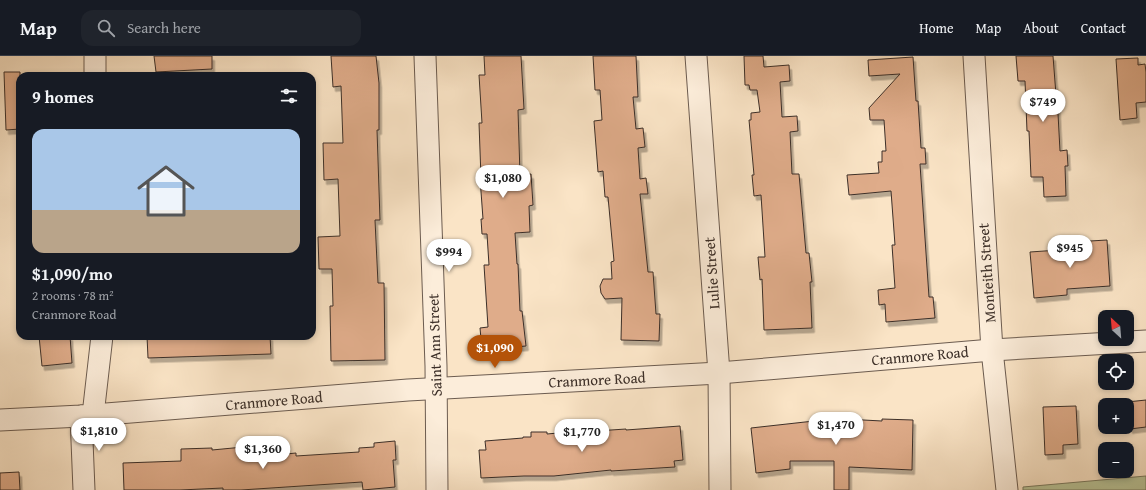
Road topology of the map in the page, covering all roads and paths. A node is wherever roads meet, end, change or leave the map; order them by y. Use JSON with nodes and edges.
{"nodes":[{"id":1,"x":95,"y":56,"type":"edge"},
{"id":2,"x":425,"y":56,"type":"edge"},
{"id":3,"x":696,"y":56,"type":"edge"},
{"id":4,"x":974,"y":56,"type":"edge"},
{"id":5,"x":95,"y":72,"type":"edge"},
{"id":6,"x":101,"y":340,"type":"edge"},
{"id":7,"x":1146,"y":341,"type":"edge"},
{"id":8,"x":992,"y":350,"type":"junction"},
{"id":9,"x":719,"y":373,"type":"junction"},
{"id":10,"x":436,"y":388,"type":"junction"},
{"id":11,"x":87,"y":416,"type":"junction"},
{"id":12,"x":0,"y":420,"type":"edge"},
{"id":13,"x":84,"y":490,"type":"edge"},
{"id":14,"x":437,"y":490,"type":"edge"},
{"id":15,"x":720,"y":490,"type":"edge"},
{"id":16,"x":1007,"y":490,"type":"edge"}],
"edges":[{"from":1,"to":5,"type":"street"},
{"from":2,"to":10,"type":"street","name":"Saint Ann Street"},
{"from":3,"to":9,"type":"street","name":"Lulie Street"},
{"from":4,"to":8,"type":"street","name":"Monteith Street"},
{"from":6,"to":11,"type":"street"},
{"from":7,"to":8,"type":"street","name":"Cranmore Road"},
{"from":8,"to":9,"type":"street","name":"Cranmore Road"},
{"from":8,"to":16,"type":"street","name":"Monteith Street"},
{"from":9,"to":10,"type":"street","name":"Cranmore Road"},
{"from":9,"to":15,"type":"street","name":"Lulie Street"},
{"from":10,"to":11,"type":"street","name":"Cranmore Road"},
{"from":10,"to":14,"type":"street","name":"Saint Ann Street"},
{"from":11,"to":12,"type":"street","name":"Cranmore Road"},
{"from":11,"to":13,"type":"street"}]}
